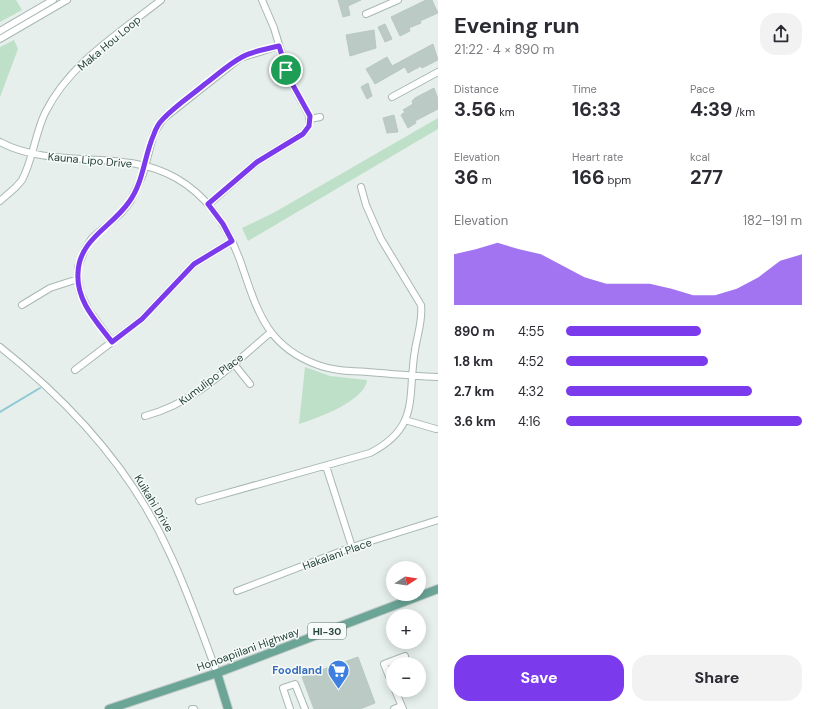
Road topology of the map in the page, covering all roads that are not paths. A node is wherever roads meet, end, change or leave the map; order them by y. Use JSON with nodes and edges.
{"nodes":[{"id":1,"x":53,"y":0,"type":"edge"},
{"id":2,"x":67,"y":0,"type":"edge"},
{"id":3,"x":161,"y":0,"type":"edge"},
{"id":4,"x":262,"y":0,"type":"edge"},
{"id":5,"x":398,"y":0,"type":"edge"},
{"id":6,"x":366,"y":14,"type":"dead end"},
{"id":7,"x":0,"y":31,"type":"edge"},
{"id":8,"x":0,"y":39,"type":"edge"},
{"id":9,"x":279,"y":46,"type":"junction"},
{"id":10,"x":438,"y":72,"type":"edge"},
{"id":11,"x":392,"y":97,"type":"dead end"},
{"id":12,"x":320,"y":117,"type":"dead end"},
{"id":13,"x":310,"y":118,"type":"junction"},
{"id":14,"x":0,"y":142,"type":"edge"},
{"id":15,"x":31,"y":155,"type":"junction"},
{"id":16,"x":145,"y":166,"type":"junction"},
{"id":17,"x":361,"y":187,"type":"dead end"},
{"id":18,"x":0,"y":201,"type":"edge"},
{"id":19,"x":208,"y":204,"type":"junction"},
{"id":20,"x":232,"y":241,"type":"junction"},
{"id":21,"x":78,"y":279,"type":"junction"},
{"id":22,"x":22,"y":305,"type":"dead end"},
{"id":23,"x":271,"y":332,"type":"junction"},
{"id":24,"x":112,"y":342,"type":"junction"},
{"id":25,"x":0,"y":348,"type":"edge"},
{"id":26,"x":234,"y":364,"type":"junction"},
{"id":27,"x":74,"y":370,"type":"dead end"},
{"id":28,"x":413,"y":376,"type":"junction"},
{"id":29,"x":438,"y":376,"type":"edge"},
{"id":30,"x":250,"y":384,"type":"dead end"},
{"id":31,"x":145,"y":416,"type":"dead end"},
{"id":32,"x":406,"y":420,"type":"junction"},
{"id":33,"x":436,"y":429,"type":"dead end"},
{"id":34,"x":326,"y":466,"type":"junction"},
{"id":35,"x":199,"y":501,"type":"dead end"},
{"id":36,"x":438,"y":520,"type":"edge"},
{"id":37,"x":352,"y":547,"type":"junction"},
{"id":38,"x":438,"y":589,"type":"edge"},
{"id":39,"x":237,"y":591,"type":"dead end"},
{"id":40,"x":217,"y":673,"type":"junction"},
{"id":41,"x":398,"y":697,"type":"edge"},
{"id":42,"x":402,"y":707,"type":"edge"},
{"id":43,"x":109,"y":709,"type":"edge"},
{"id":44,"x":228,"y":709,"type":"edge"},
{"id":45,"x":290,"y":709,"type":"edge"},
{"id":46,"x":305,"y":709,"type":"edge"},
{"id":47,"x":394,"y":709,"type":"edge"}],
"edges":[{"from":1,"to":7,"type":"street"},
{"from":2,"to":8,"type":"street"},
{"from":3,"to":15,"type":"street","name":"Maka Hou Loop"},
{"from":4,"to":9,"type":"street"},
{"from":5,"to":6,"type":"street"},
{"from":9,"to":13,"type":"street"},
{"from":9,"to":16,"type":"street"},
{"from":10,"to":11,"type":"street"},
{"from":12,"to":13,"type":"street"},
{"from":13,"to":19,"type":"street"},
{"from":14,"to":15,"type":"street","name":"Kauna Lipo Drive"},
{"from":15,"to":16,"type":"street","name":"Kauna Lipo Drive"},
{"from":15,"to":18,"type":"street","name":"Maka Hou Loop"},
{"from":16,"to":19,"type":"street","name":"Kauna Lipo Drive"},
{"from":16,"to":21,"type":"street"},
{"from":17,"to":28,"type":"street"},
{"from":19,"to":20,"type":"street","name":"Kauna Lipo Drive"},
{"from":20,"to":23,"type":"street","name":"Kauna Lipo Drive"},
{"from":20,"to":24,"type":"street"},
{"from":21,"to":22,"type":"street"},
{"from":21,"to":24,"type":"street"},
{"from":23,"to":26,"type":"street","name":"Kumulipo Place"},
{"from":23,"to":28,"type":"street","name":"Kauna Lipo Drive"},
{"from":24,"to":27,"type":"street"},
{"from":25,"to":40,"type":"street","name":"Kuikahi Drive"},
{"from":26,"to":30,"type":"street"},
{"from":26,"to":31,"type":"street","name":"Kumulipo Place"},
{"from":28,"to":29,"type":"street","name":"Kauna Lipo Drive"},
{"from":28,"to":32,"type":"street"},
{"from":32,"to":33,"type":"street"},
{"from":32,"to":34,"type":"street"},
{"from":34,"to":35,"type":"street"},
{"from":34,"to":37,"type":"street"},
{"from":36,"to":37,"type":"street","name":"Hakalani Place"},
{"from":37,"to":39,"type":"street","name":"Hakalani Place"},
{"from":38,"to":40,"type":"main road","name":"Honoapiilani Highway","number":"HI-30"},
{"from":40,"to":43,"type":"main road","name":"Honoapiilani Highway","number":"HI-30"},
{"from":40,"to":44,"type":"main road","name":"Kuikahi Drive"},
{"from":41,"to":42,"type":"street"},
{"from":42,"to":47,"type":"street"},
{"from":45,"to":46,"type":"street"}]}
